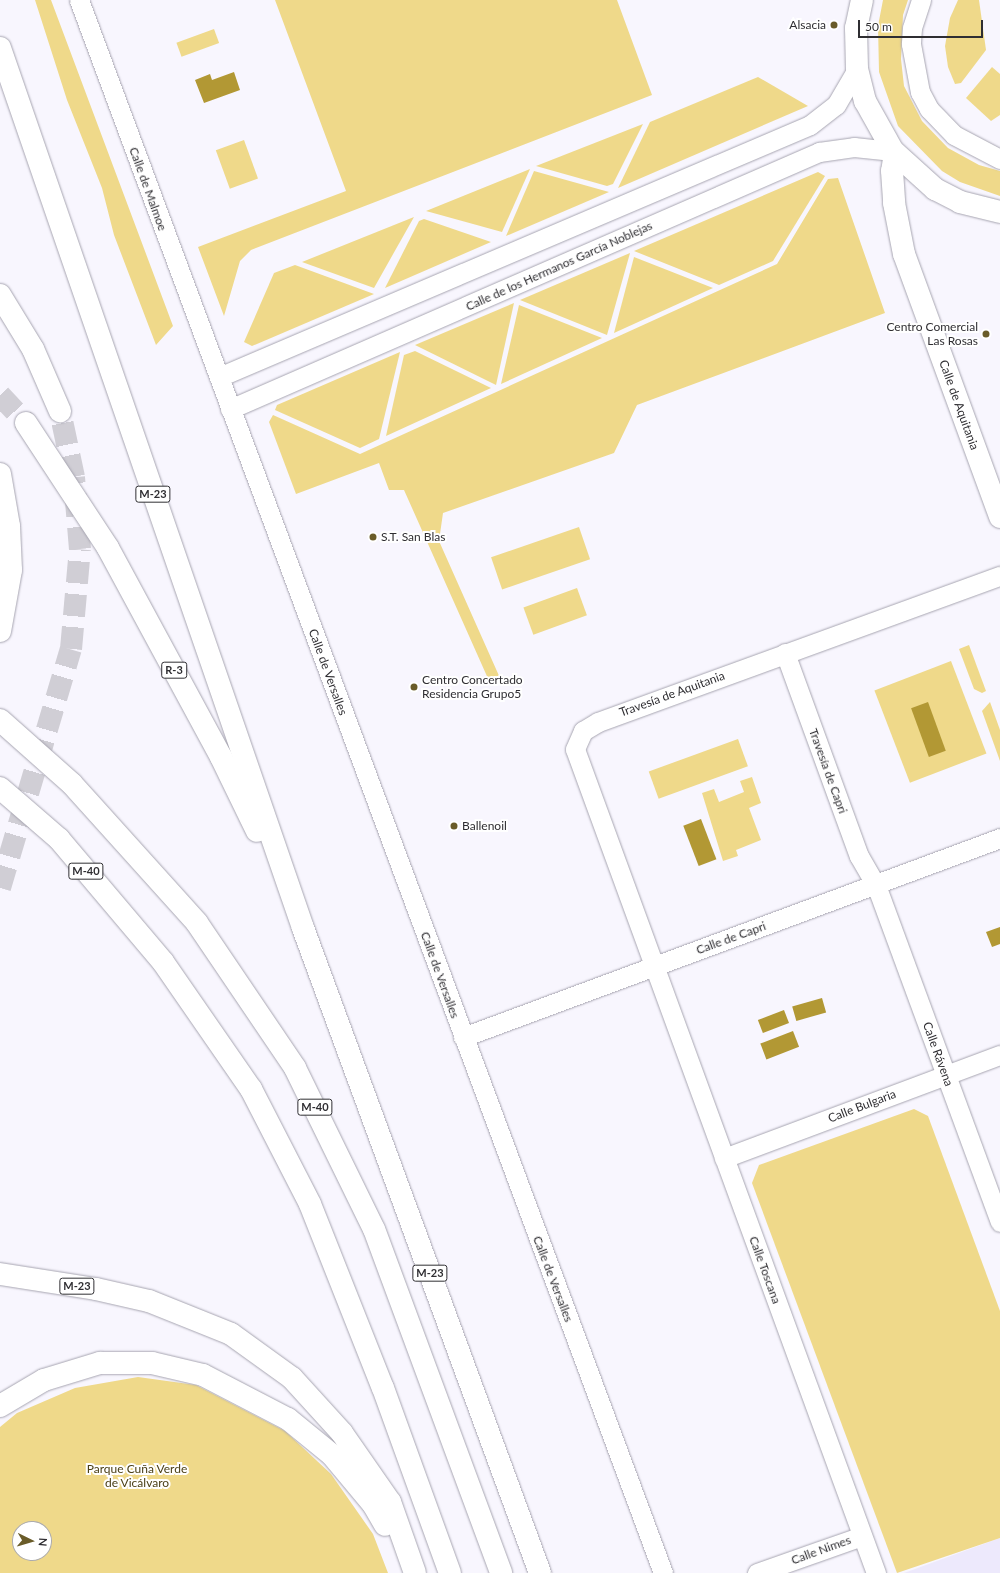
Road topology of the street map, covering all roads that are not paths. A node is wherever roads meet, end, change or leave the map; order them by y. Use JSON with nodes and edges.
{"nodes":[{"id":1,"x":79,"y":0,"type":"edge"},
{"id":2,"x":862,"y":0,"type":"edge"},
{"id":3,"x":921,"y":0,"type":"edge"},
{"id":4,"x":1,"y":54,"type":"edge"},
{"id":5,"x":857,"y":69,"type":"junction"},
{"id":6,"x":894,"y":152,"type":"junction"},
{"id":7,"x":1000,"y":159,"type":"edge"},
{"id":8,"x":1000,"y":212,"type":"edge"},
{"id":9,"x":0,"y":294,"type":"edge"},
{"id":10,"x":219,"y":377,"type":"junction"},
{"id":11,"x":230,"y":409,"type":"junction"},
{"id":12,"x":60,"y":411,"type":"tunnel mouth"},
{"id":13,"x":26,"y":423,"type":"tunnel mouth"},
{"id":14,"x":0,"y":474,"type":"edge"},
{"id":15,"x":1000,"y":516,"type":"edge"},
{"id":16,"x":1000,"y":576,"type":"edge"},
{"id":17,"x":0,"y":631,"type":"edge"},
{"id":18,"x":785,"y":653,"type":"junction"},
{"id":19,"x":0,"y":720,"type":"edge"},
{"id":20,"x":0,"y":788,"type":"edge"},
{"id":21,"x":1000,"y":838,"type":"edge"},
{"id":22,"x":876,"y":886,"type":"junction"},
{"id":23,"x":303,"y":928,"type":"junction"},
{"id":24,"x":652,"y":967,"type":"junction"},
{"id":25,"x":463,"y":1037,"type":"junction"},
{"id":26,"x":1000,"y":1055,"type":"edge"},
{"id":27,"x":946,"y":1075,"type":"junction"},
{"id":28,"x":724,"y":1158,"type":"junction"},
{"id":29,"x":1000,"y":1222,"type":"edge"},
{"id":30,"x":2,"y":1274,"type":"edge"},
{"id":31,"x":0,"y":1406,"type":"edge"},
{"id":32,"x":862,"y":1536,"type":"junction"},
{"id":33,"x":413,"y":1573,"type":"edge"},
{"id":34,"x":450,"y":1573,"type":"edge"},
{"id":35,"x":501,"y":1573,"type":"edge"},
{"id":36,"x":540,"y":1573,"type":"edge"},
{"id":37,"x":663,"y":1573,"type":"edge"},
{"id":38,"x":757,"y":1573,"type":"edge"},
{"id":39,"x":876,"y":1573,"type":"edge"}],
"edges":[{"from":1,"to":10,"type":"street","name":"Calle de Malmoe"},
{"from":2,"to":5,"type":"main road"},
{"from":3,"to":7,"type":"street"},
{"from":4,"to":23,"type":"main road","number":"M-23"},
{"from":5,"to":6,"type":"main road"},
{"from":5,"to":10,"type":"street"},
{"from":6,"to":8,"type":"main road"},
{"from":6,"to":11,"type":"street","name":"Calle de los Hermanos García Noblejas"},
{"from":6,"to":15,"type":"main road","name":"Calle de Aquitania"},
{"from":9,"to":12,"type":"main road"},
{"from":10,"to":11,"type":"street","name":"Calle de Versalles"},
{"from":11,"to":25,"type":"street","name":"Calle de Versalles"},
{"from":13,"to":23,"type":"main road","number":"R-3"},
{"from":14,"to":17,"type":"main road"},
{"from":16,"to":18,"type":"street","name":"Travesía de Aquitania"},
{"from":18,"to":22,"type":"street","name":"Travesía de Capri"},
{"from":18,"to":24,"type":"street","name":"Travesía de Aquitania"},
{"from":19,"to":35,"type":"main road","number":"M-40"},
{"from":20,"to":34,"type":"main road","number":"M-40"},
{"from":21,"to":22,"type":"street","name":"Calle de Capri"},
{"from":22,"to":24,"type":"street","name":"Calle de Capri"},
{"from":22,"to":27,"type":"street","name":"Calle Rávena"},
{"from":23,"to":36,"type":"main road","number":"M-23"},
{"from":24,"to":25,"type":"street","name":"Calle de Capri"},
{"from":24,"to":28,"type":"street","name":"Calle Toscana"},
{"from":25,"to":37,"type":"street","name":"Calle de Versalles"},
{"from":26,"to":27,"type":"street","name":"Calle Bulgaria"},
{"from":27,"to":28,"type":"street","name":"Calle Bulgaria"},
{"from":27,"to":29,"type":"street","name":"Calle Rávena"},
{"from":28,"to":32,"type":"street","name":"Calle Toscana"},
{"from":30,"to":33,"type":"main road","number":"M-23"},
{"from":31,"to":33,"type":"main road"},
{"from":32,"to":38,"type":"street","name":"Calle Nimes"},
{"from":32,"to":39,"type":"street","name":"Calle Toscana"}]}
